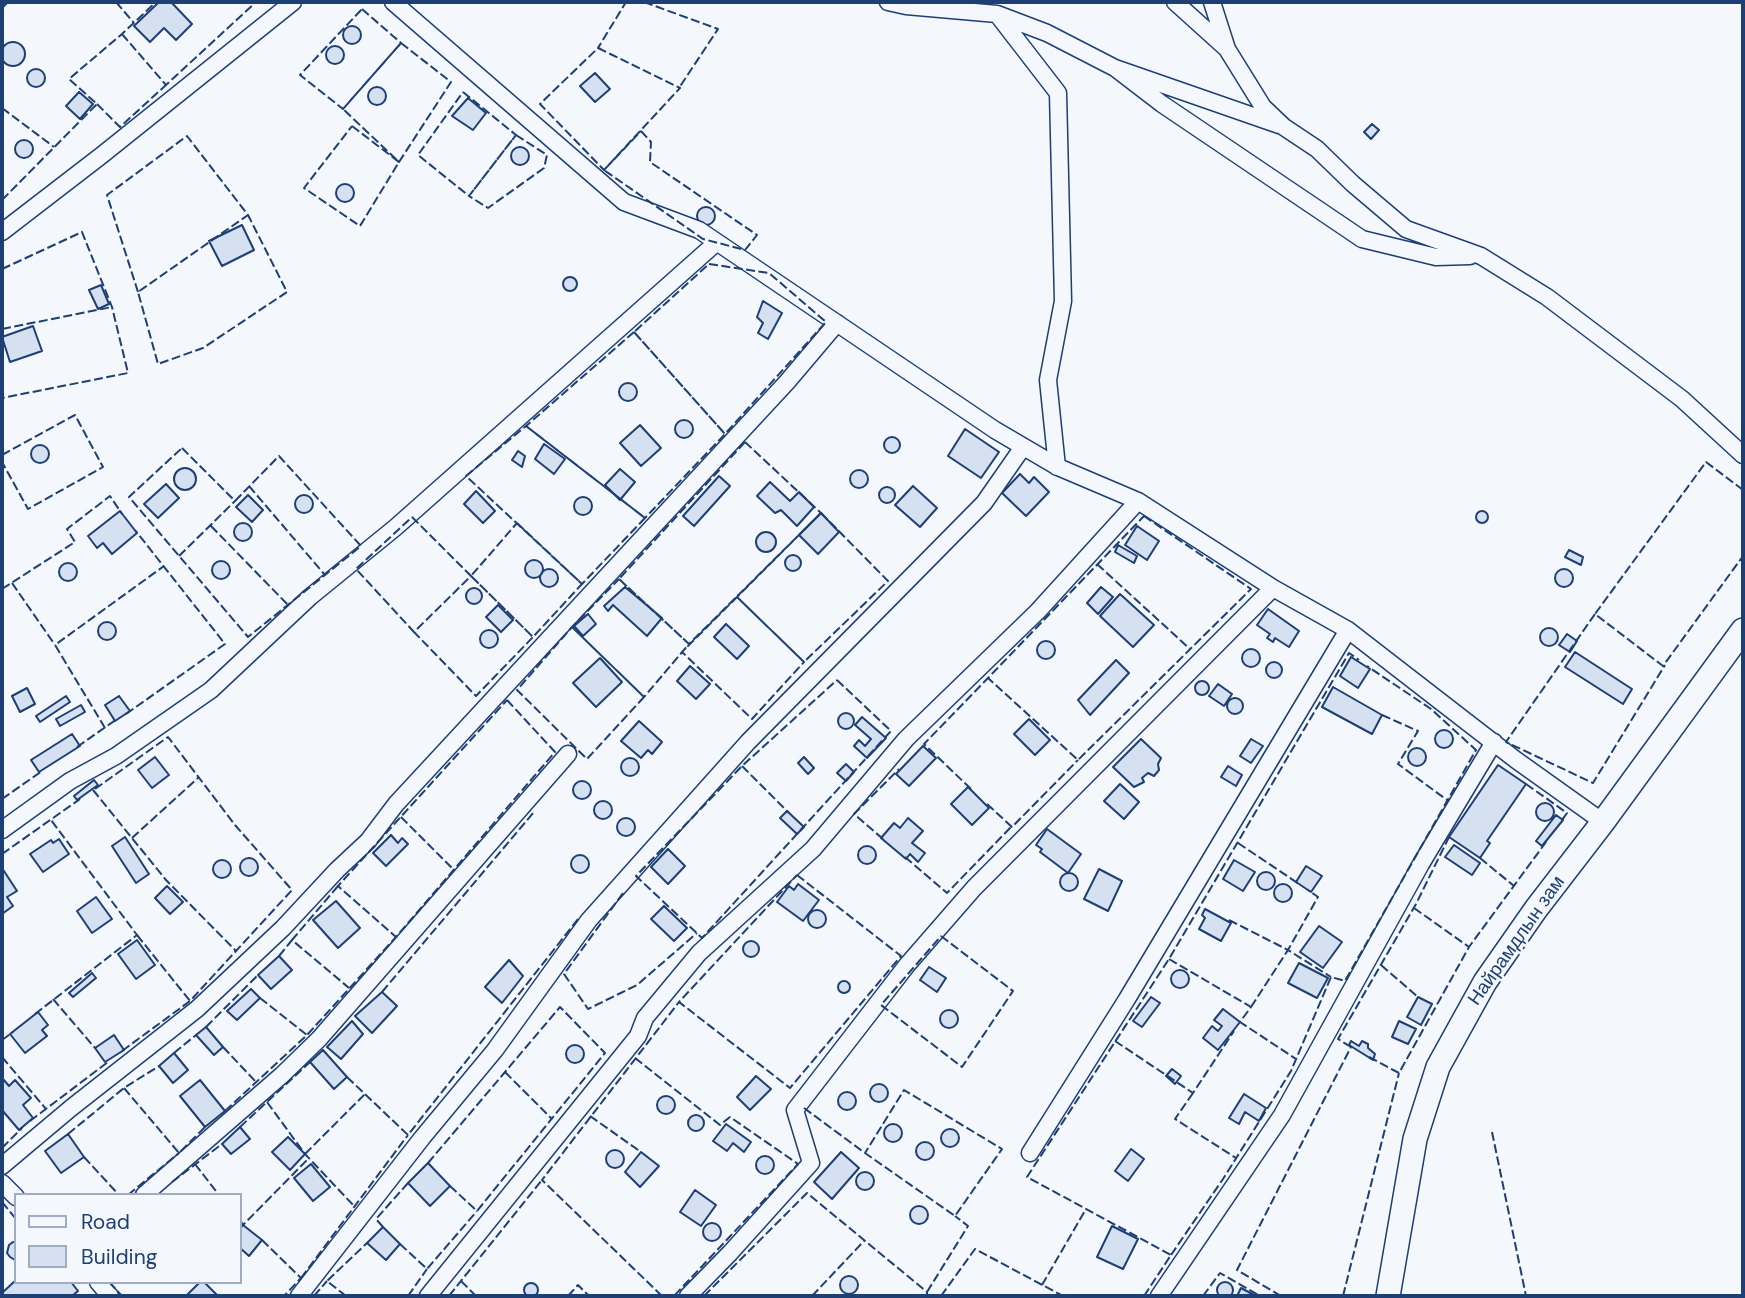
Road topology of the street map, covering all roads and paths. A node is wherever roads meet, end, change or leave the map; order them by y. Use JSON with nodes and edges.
{"nodes":[{"id":1,"x":293,"y":2,"type":"edge"},
{"id":2,"x":393,"y":2,"type":"edge"},
{"id":3,"x":888,"y":2,"type":"edge"},
{"id":4,"x":1175,"y":2,"type":"edge"},
{"id":5,"x":1212,"y":2,"type":"edge"},
{"id":6,"x":997,"y":14,"type":"junction"},
{"id":7,"x":1227,"y":49,"type":"junction"},
{"id":8,"x":1115,"y":68,"type":"junction"},
{"id":9,"x":1284,"y":127,"type":"junction"},
{"id":10,"x":2,"y":232,"type":"edge"},
{"id":11,"x":718,"y":242,"type":"junction"},
{"id":12,"x":1481,"y":256,"type":"junction"},
{"id":13,"x":837,"y":323,"type":"junction"},
{"id":14,"x":1023,"y":447,"type":"junction"},
{"id":15,"x":1743,"y":455,"type":"edge"},
{"id":16,"x":1057,"y":467,"type":"junction"},
{"id":17,"x":1138,"y":501,"type":"junction"},
{"id":18,"x":1273,"y":588,"type":"junction"},
{"id":19,"x":1743,"y":629,"type":"edge"},
{"id":20,"x":1348,"y":630,"type":"junction"},
{"id":21,"x":1494,"y":741,"type":"junction"},
{"id":22,"x":568,"y":754,"type":"dead end"},
{"id":23,"x":1603,"y":822,"type":"junction"},
{"id":24,"x":2,"y":830,"type":"edge"},
{"id":25,"x":1030,"y":1153,"type":"dead end"},
{"id":26,"x":2,"y":1166,"type":"edge"},
{"id":27,"x":146,"y":1193,"type":"edge"},
{"id":28,"x":299,"y":1296,"type":"edge"},
{"id":29,"x":428,"y":1296,"type":"edge"},
{"id":30,"x":688,"y":1296,"type":"edge"},
{"id":31,"x":1158,"y":1296,"type":"edge"},
{"id":32,"x":1388,"y":1296,"type":"edge"}],
"edges":[{"from":1,"to":10,"type":"street"},
{"from":2,"to":11,"type":"street"},
{"from":3,"to":6,"type":"street"},
{"from":4,"to":7,"type":"street"},
{"from":5,"to":7,"type":"street"},
{"from":6,"to":8,"type":"street"},
{"from":6,"to":16,"type":"street"},
{"from":7,"to":9,"type":"street"},
{"from":8,"to":9,"type":"street"},
{"from":8,"to":12,"type":"street"},
{"from":9,"to":12,"type":"street"},
{"from":11,"to":13,"type":"street"},
{"from":11,"to":24,"type":"street"},
{"from":12,"to":15,"type":"street"},
{"from":13,"to":14,"type":"street"},
{"from":13,"to":26,"type":"street"},
{"from":14,"to":16,"type":"street"},
{"from":14,"to":28,"type":"street"},
{"from":16,"to":17,"type":"street"},
{"from":17,"to":18,"type":"street"},
{"from":17,"to":29,"type":"street"},
{"from":18,"to":20,"type":"street"},
{"from":18,"to":30,"type":"street"},
{"from":19,"to":23,"type":"main road","name":"Найрамдлын зам"},
{"from":20,"to":21,"type":"street"},
{"from":20,"to":25,"type":"street"},
{"from":21,"to":23,"type":"street"},
{"from":21,"to":31,"type":"street"},
{"from":22,"to":27,"type":"street"},
{"from":23,"to":32,"type":"main road","name":"Найрамдлын зам"}]}
